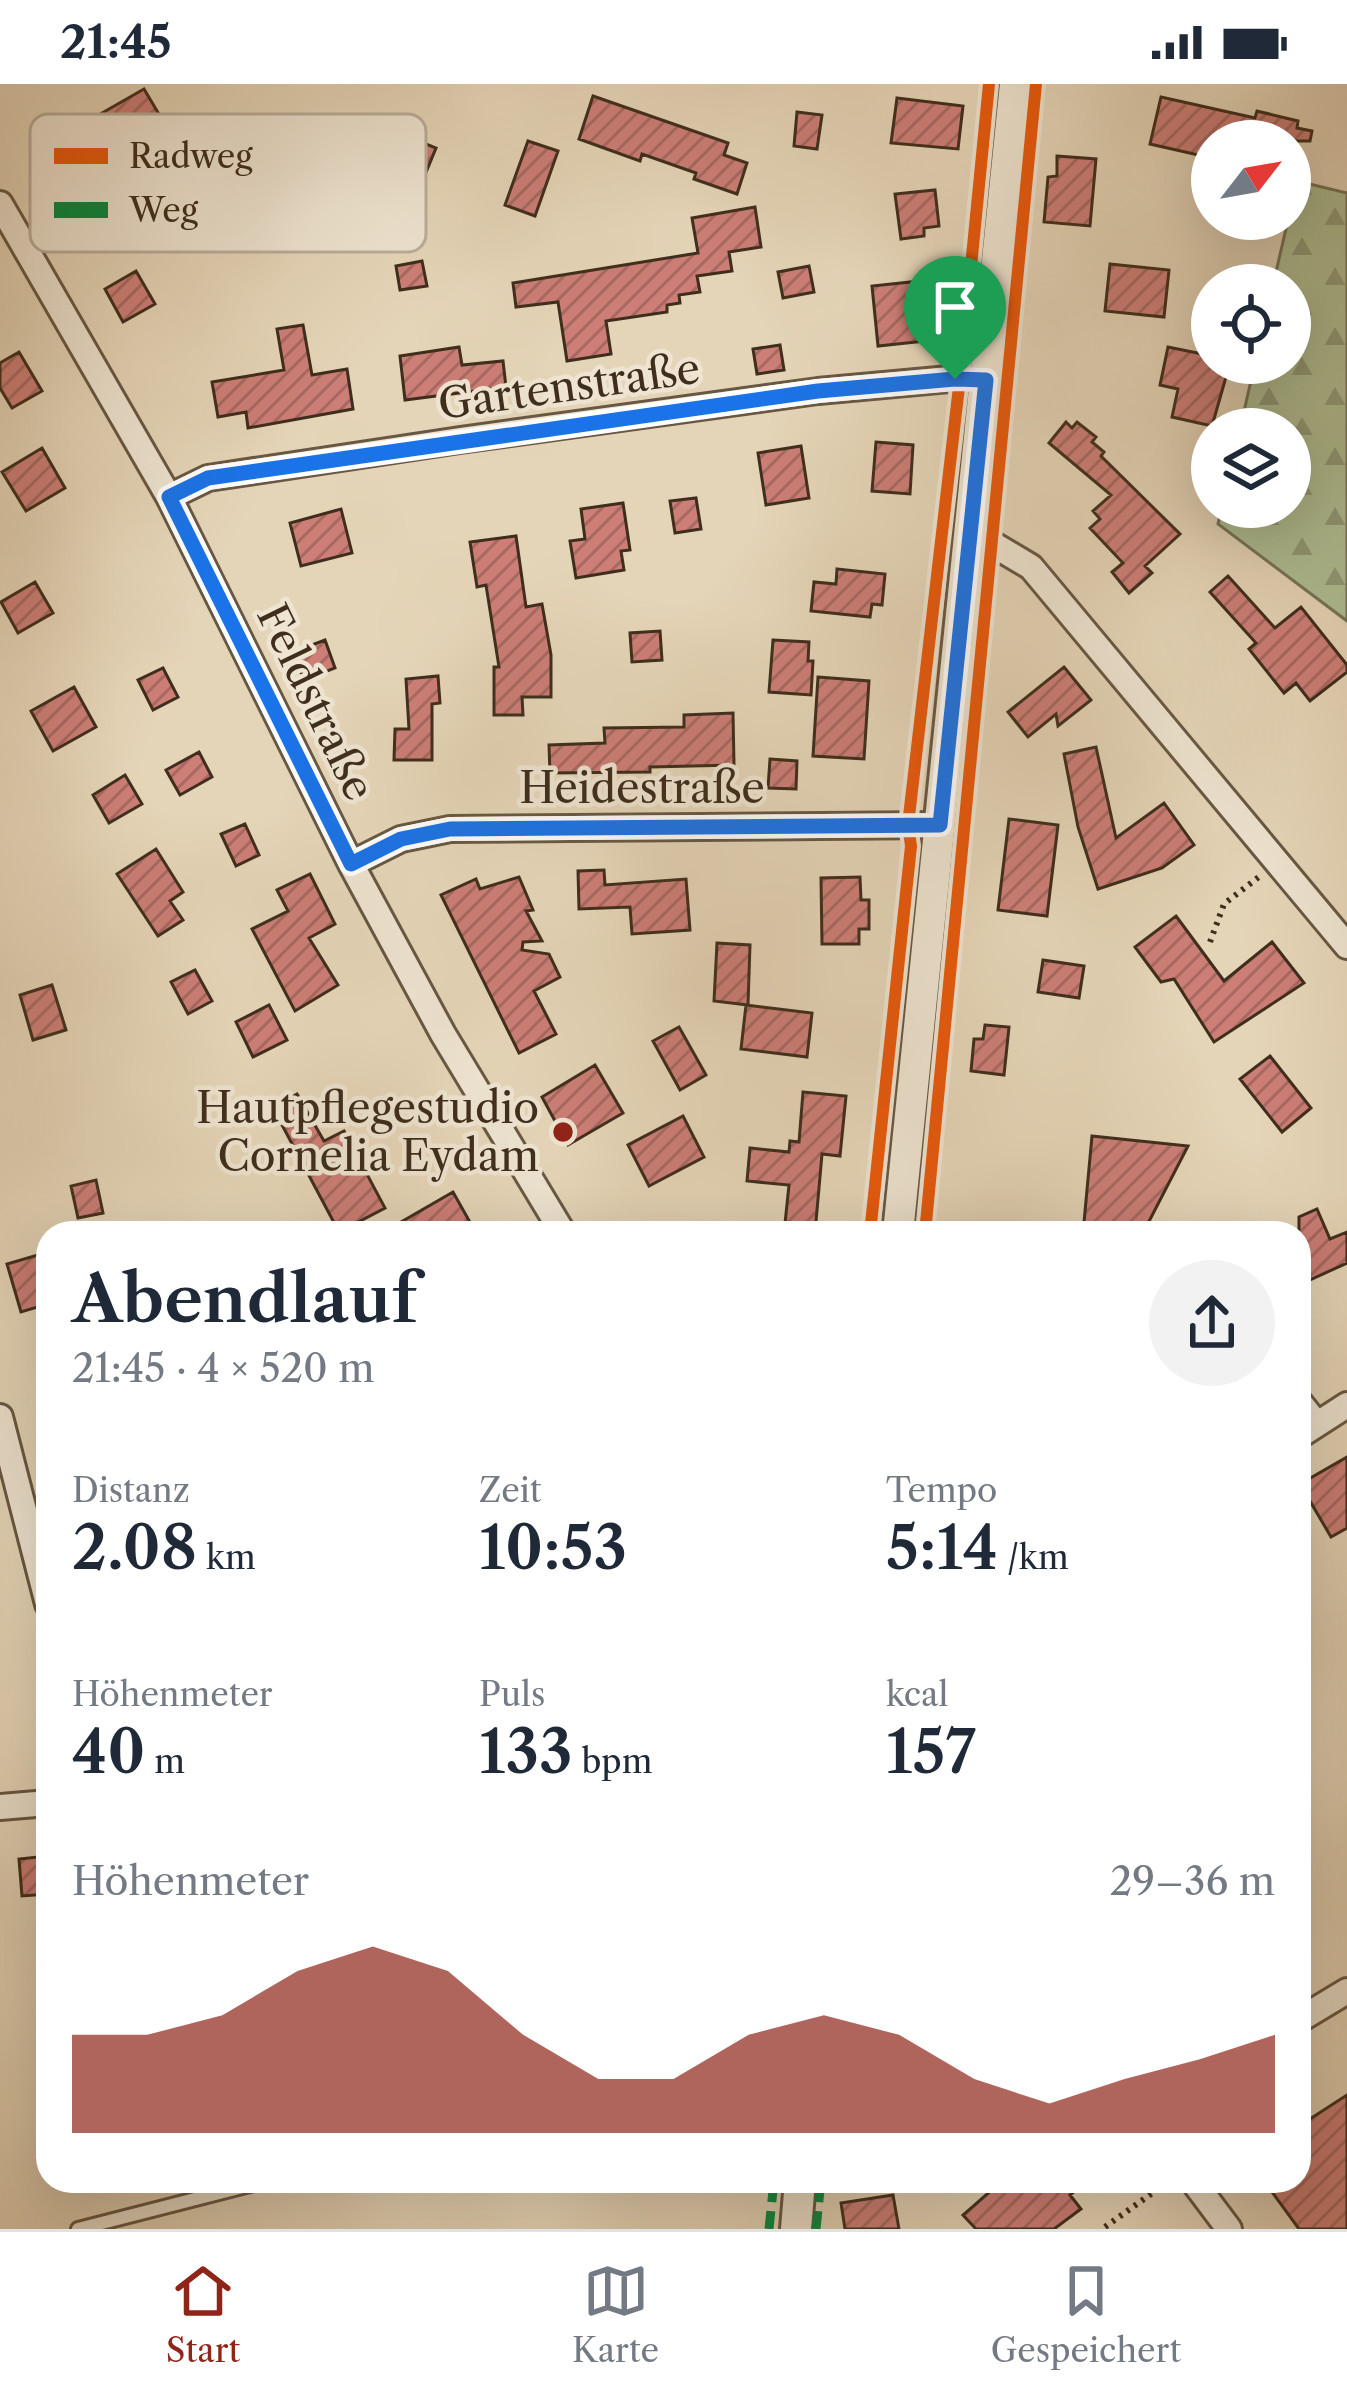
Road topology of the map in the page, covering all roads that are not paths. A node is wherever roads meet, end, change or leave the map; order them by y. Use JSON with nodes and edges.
{"nodes":[{"id":1,"x":1015,"y":84,"type":"edge"},
{"id":2,"x":0,"y":204,"type":"edge"},
{"id":3,"x":986,"y":380,"type":"junction"},
{"id":4,"x":169,"y":497,"type":"junction"},
{"id":5,"x":970,"y":538,"type":"junction"},
{"id":6,"x":940,"y":825,"type":"junction"},
{"id":7,"x":351,"y":864,"type":"junction"},
{"id":8,"x":1347,"y":946,"type":"edge"},
{"id":9,"x":556,"y":1221,"type":"edge"},
{"id":10,"x":899,"y":1221,"type":"edge"},
{"id":11,"x":1347,"y":1405,"type":"edge"},
{"id":12,"x":1311,"y":1407,"type":"edge"},
{"id":13,"x":0,"y":1417,"type":"edge"},
{"id":14,"x":1322,"y":1421,"type":"junction"},
{"id":15,"x":1311,"y":1428,"type":"edge"},
{"id":16,"x":36,"y":1557,"type":"edge"},
{"id":17,"x":36,"y":1804,"type":"edge"},
{"id":18,"x":0,"y":1807,"type":"edge"},
{"id":19,"x":1347,"y":1990,"type":"edge"},
{"id":20,"x":1311,"y":2012,"type":"edge"},
{"id":21,"x":219,"y":2193,"type":"edge"},
{"id":22,"x":799,"y":2193,"type":"edge"},
{"id":23,"x":1202,"y":2193,"type":"edge"},
{"id":24,"x":78,"y":2229,"type":"edge"},
{"id":25,"x":796,"y":2229,"type":"edge"},
{"id":26,"x":1229,"y":2229,"type":"edge"}],
"edges":[{"from":1,"to":3,"type":"street"},
{"from":2,"to":4,"type":"street","name":"Feldstraße"},
{"from":3,"to":4,"type":"street","name":"Gartenstraße"},
{"from":3,"to":5,"type":"street"},
{"from":4,"to":7,"type":"street","name":"Feldstraße"},
{"from":5,"to":6,"type":"street"},
{"from":5,"to":8,"type":"street"},
{"from":6,"to":7,"type":"street","name":"Heidestraße"},
{"from":6,"to":10,"type":"street"},
{"from":7,"to":9,"type":"street","name":"Feldstraße"},
{"from":11,"to":14,"type":"street"},
{"from":12,"to":14,"type":"lane"},
{"from":13,"to":16,"type":"street"},
{"from":14,"to":15,"type":"street"},
{"from":17,"to":18,"type":"street"},
{"from":19,"to":20,"type":"street"},
{"from":21,"to":24,"type":"lane"},
{"from":22,"to":25,"type":"street"},
{"from":23,"to":26,"type":"street"}]}
